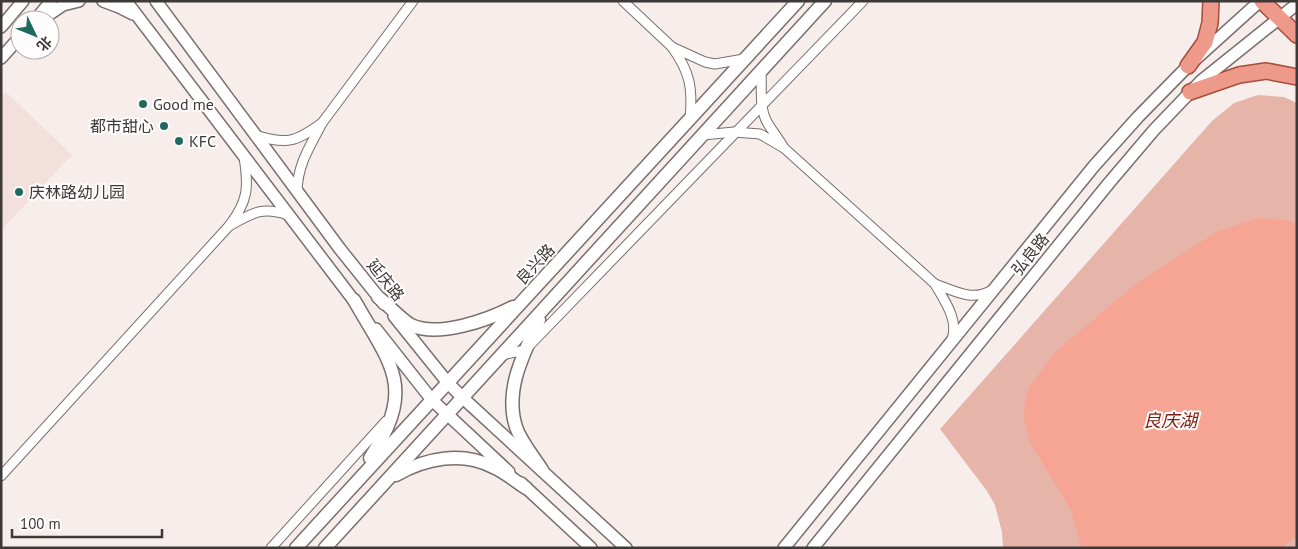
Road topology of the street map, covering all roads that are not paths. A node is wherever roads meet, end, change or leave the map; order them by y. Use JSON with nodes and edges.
{"nodes":[{"id":1,"x":17,"y":1,"type":"edge"},
{"id":2,"x":23,"y":1,"type":"edge"},
{"id":3,"x":79,"y":1,"type":"edge"},
{"id":4,"x":102,"y":1,"type":"edge"},
{"id":5,"x":126,"y":1,"type":"edge"},
{"id":6,"x":156,"y":1,"type":"edge"},
{"id":7,"x":413,"y":1,"type":"edge"},
{"id":8,"x":623,"y":1,"type":"edge"},
{"id":9,"x":798,"y":1,"type":"edge"},
{"id":10,"x":825,"y":1,"type":"edge"},
{"id":11,"x":863,"y":1,"type":"edge"},
{"id":12,"x":1211,"y":1,"type":"edge"},
{"id":13,"x":1261,"y":1,"type":"edge"},
{"id":14,"x":1297,"y":4,"type":"edge"},
{"id":15,"x":54,"y":10,"type":"edge"},
{"id":16,"x":138,"y":17,"type":"junction"},
{"id":17,"x":1279,"y":17,"type":"junction"},
{"id":18,"x":5,"y":23,"type":"edge"},
{"id":19,"x":1297,"y":35,"type":"edge"},
{"id":20,"x":672,"y":46,"type":"junction"},
{"id":21,"x":10,"y":48,"type":"edge"},
{"id":22,"x":1,"y":58,"type":"edge"},
{"id":23,"x":745,"y":59,"type":"junction"},
{"id":24,"x":1188,"y":66,"type":"junction"},
{"id":25,"x":761,"y":71,"type":"junction"},
{"id":26,"x":1297,"y":77,"type":"edge"},
{"id":27,"x":1190,"y":92,"type":"junction"},
{"id":28,"x":763,"y":105,"type":"junction"},
{"id":29,"x":690,"y":119,"type":"junction"},
{"id":30,"x":322,"y":123,"type":"junction"},
{"id":31,"x":737,"y":132,"type":"junction"},
{"id":32,"x":256,"y":135,"type":"junction"},
{"id":33,"x":703,"y":135,"type":"junction"},
{"id":34,"x":784,"y":148,"type":"junction"},
{"id":35,"x":244,"y":157,"type":"junction"},
{"id":36,"x":297,"y":191,"type":"junction"},
{"id":37,"x":288,"y":215,"type":"junction"},
{"id":38,"x":229,"y":226,"type":"junction"},
{"id":39,"x":935,"y":284,"type":"junction"},
{"id":40,"x":995,"y":289,"type":"junction"},
{"id":41,"x":378,"y":297,"type":"junction"},
{"id":42,"x":354,"y":300,"type":"junction"},
{"id":43,"x":522,"y":302,"type":"junction"},
{"id":44,"x":543,"y":311,"type":"junction"},
{"id":45,"x":951,"y":343,"type":"junction"},
{"id":46,"x":525,"y":350,"type":"junction"},
{"id":47,"x":502,"y":355,"type":"junction"},
{"id":48,"x":448,"y":383,"type":"junction"},
{"id":49,"x":463,"y":398,"type":"junction"},
{"id":50,"x":432,"y":400,"type":"junction"},
{"id":51,"x":393,"y":413,"type":"junction"},
{"id":52,"x":447,"y":415,"type":"junction"},
{"id":53,"x":542,"y":470,"type":"junction"},
{"id":54,"x":1,"y":476,"type":"edge"},
{"id":55,"x":388,"y":480,"type":"junction"},
{"id":56,"x":526,"y":488,"type":"junction"},
{"id":57,"x":348,"y":490,"type":"junction"},
{"id":58,"x":785,"y":545,"type":"edge"},
{"id":59,"x":271,"y":548,"type":"edge"},
{"id":60,"x":296,"y":548,"type":"edge"},
{"id":61,"x":325,"y":548,"type":"edge"},
{"id":62,"x":591,"y":548,"type":"edge"},
{"id":63,"x":626,"y":548,"type":"edge"},
{"id":64,"x":813,"y":548,"type":"edge"}],
"edges":[{"from":1,"to":18,"type":"street"},
{"from":2,"to":18,"type":"street"},
{"from":3,"to":15,"type":"street"},
{"from":4,"to":16,"type":"street"},
{"from":5,"to":16,"type":"street"},
{"from":6,"to":32,"type":"street","name":"延庆路"},
{"from":7,"to":30,"type":"street"},
{"from":8,"to":20,"type":"street"},
{"from":9,"to":23,"type":"main road","name":"良兴路"},
{"from":10,"to":25,"type":"main road"},
{"from":11,"to":28,"type":"street"},
{"from":12,"to":24,"type":"main road"},
{"from":13,"to":17,"type":"main road"},
{"from":13,"to":24,"type":"street","name":"弘良路"},
{"from":14,"to":17,"type":"street","name":"弘良路"},
{"from":16,"to":35,"type":"street"},
{"from":17,"to":19,"type":"main road"},
{"from":17,"to":27,"type":"street","name":"弘良路"},
{"from":20,"to":23,"type":"street"},
{"from":20,"to":29,"type":"street"},
{"from":21,"to":22,"type":"street"},
{"from":23,"to":29,"type":"main road","name":"良兴路"},
{"from":24,"to":40,"type":"street","name":"弘良路"},
{"from":25,"to":28,"type":"street"},
{"from":25,"to":33,"type":"main road"},
{"from":26,"to":27,"type":"main road"},
{"from":27,"to":64,"type":"street","name":"弘良路"},
{"from":28,"to":31,"type":"street"},
{"from":28,"to":34,"type":"street"},
{"from":29,"to":43,"type":"main road","name":"良兴路"},
{"from":30,"to":32,"type":"street"},
{"from":30,"to":36,"type":"street"},
{"from":31,"to":33,"type":"street"},
{"from":31,"to":34,"type":"street"},
{"from":31,"to":46,"type":"street"},
{"from":32,"to":36,"type":"street","name":"延庆路"},
{"from":33,"to":44,"type":"main road"},
{"from":34,"to":39,"type":"street"},
{"from":35,"to":37,"type":"street"},
{"from":35,"to":38,"type":"street"},
{"from":36,"to":41,"type":"street","name":"延庆路"},
{"from":37,"to":38,"type":"street"},
{"from":37,"to":42,"type":"street"},
{"from":38,"to":54,"type":"street"},
{"from":39,"to":40,"type":"street"},
{"from":39,"to":45,"type":"street"},
{"from":40,"to":45,"type":"street","name":"弘良路"},
{"from":41,"to":43,"type":"main road"},
{"from":41,"to":48,"type":"street","name":"延庆路"},
{"from":42,"to":50,"type":"street"},
{"from":42,"to":51,"type":"main road"},
{"from":43,"to":48,"type":"main road","name":"良兴路"},
{"from":44,"to":46,"type":"main road"},
{"from":44,"to":47,"type":"main road"},
{"from":45,"to":58,"type":"street","name":"弘良路"},
{"from":46,"to":47,"type":"street"},
{"from":46,"to":53,"type":"main road"},
{"from":47,"to":49,"type":"main road"},
{"from":48,"to":49,"type":"street","name":"延庆路"},
{"from":48,"to":50,"type":"main road","name":"良兴路"},
{"from":49,"to":52,"type":"main road"},
{"from":49,"to":53,"type":"street","name":"延庆路"},
{"from":50,"to":52,"type":"street"},
{"from":50,"to":57,"type":"main road","name":"良兴路"},
{"from":51,"to":57,"type":"main road"},
{"from":51,"to":59,"type":"street"},
{"from":52,"to":55,"type":"main road"},
{"from":52,"to":56,"type":"street"},
{"from":53,"to":63,"type":"street","name":"延庆路"},
{"from":55,"to":56,"type":"main road"},
{"from":55,"to":61,"type":"main road"},
{"from":56,"to":62,"type":"street"},
{"from":57,"to":60,"type":"main road","name":"良兴路"}]}
